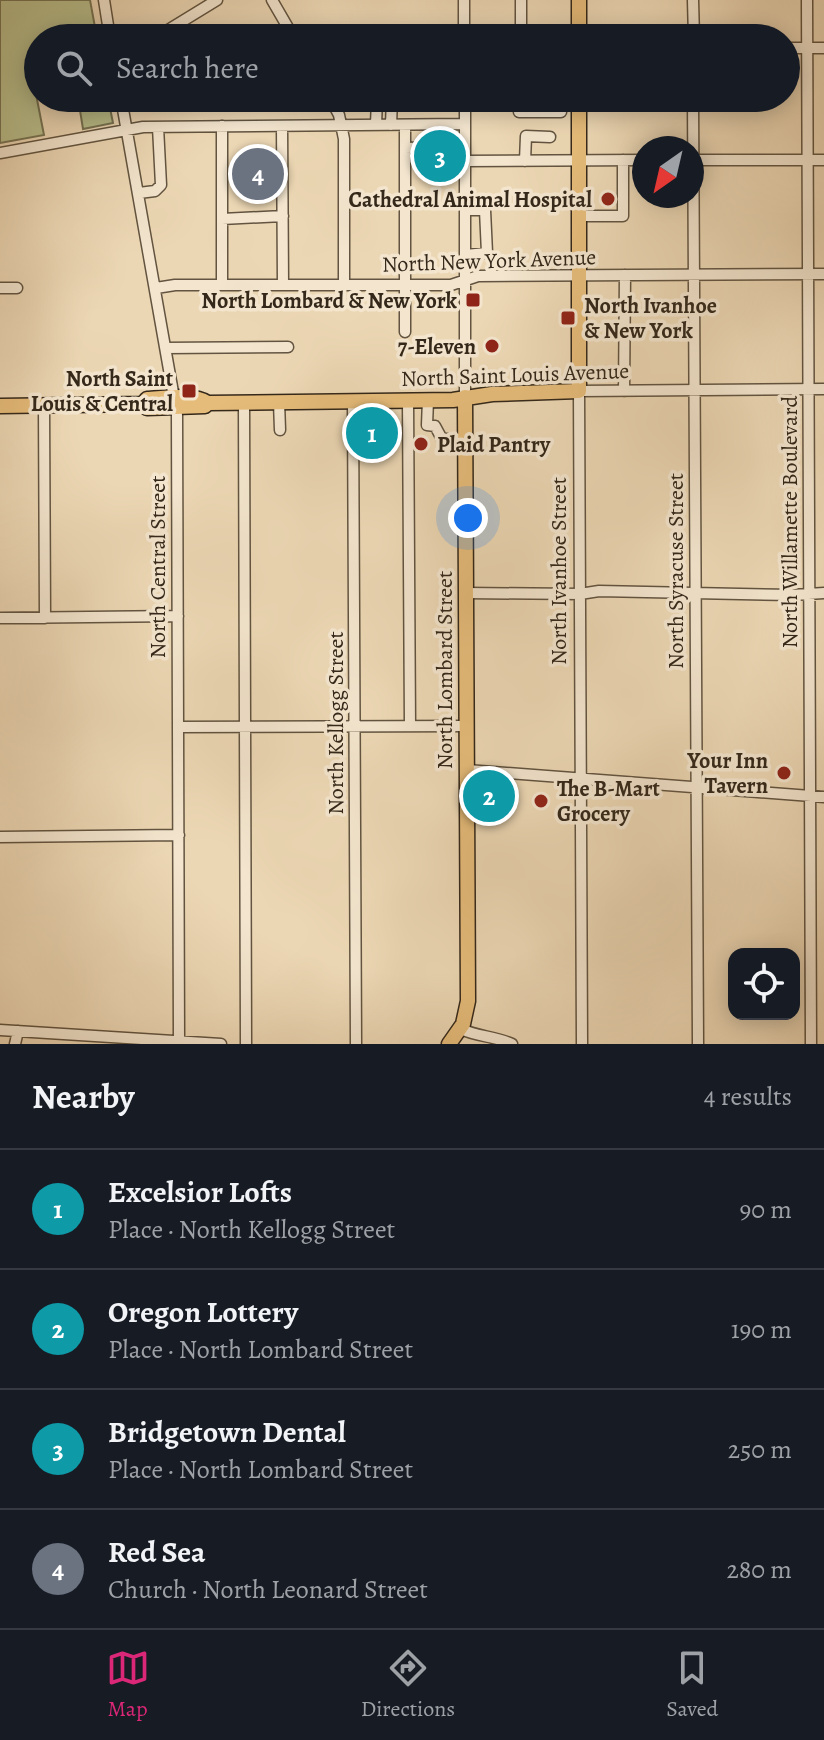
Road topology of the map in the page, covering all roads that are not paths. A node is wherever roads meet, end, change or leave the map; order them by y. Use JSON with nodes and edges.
{"nodes":[{"id":1,"x":104,"y":0,"type":"edge"},
{"id":2,"x":217,"y":0,"type":"edge"},
{"id":3,"x":272,"y":0,"type":"edge"},
{"id":4,"x":464,"y":0,"type":"edge"},
{"id":5,"x":521,"y":0,"type":"edge"},
{"id":6,"x":579,"y":0,"type":"edge"},
{"id":7,"x":693,"y":0,"type":"edge"},
{"id":8,"x":807,"y":0,"type":"edge"},
{"id":9,"x":108,"y":24,"type":"edge"},
{"id":10,"x":178,"y":24,"type":"edge"},
{"id":11,"x":286,"y":24,"type":"edge"},
{"id":12,"x":464,"y":24,"type":"edge"},
{"id":13,"x":521,"y":24,"type":"edge"},
{"id":14,"x":579,"y":24,"type":"edge"},
{"id":15,"x":694,"y":24,"type":"edge"},
{"id":16,"x":800,"y":48,"type":"edge"},
{"id":17,"x":807,"y":48,"type":"junction"},
{"id":18,"x":824,"y":48,"type":"edge"},
{"id":19,"x":124,"y":112,"type":"edge"},
{"id":20,"x":336,"y":112,"type":"edge"},
{"id":21,"x":376,"y":112,"type":"edge"},
{"id":22,"x":391,"y":112,"type":"edge"},
{"id":23,"x":464,"y":112,"type":"edge"},
{"id":24,"x":519,"y":112,"type":"edge"},
{"id":25,"x":561,"y":112,"type":"dead end"},
{"id":26,"x":579,"y":112,"type":"edge"},
{"id":27,"x":693,"y":112,"type":"edge"},
{"id":28,"x":464,"y":124,"type":"junction"},
{"id":29,"x":376,"y":125,"type":"junction"},
{"id":30,"x":391,"y":125,"type":"junction"},
{"id":31,"x":405,"y":125,"type":"junction"},
{"id":32,"x":222,"y":126,"type":"junction"},
{"id":33,"x":282,"y":126,"type":"junction"},
{"id":34,"x":342,"y":126,"type":"junction"},
{"id":35,"x":158,"y":127,"type":"junction"},
{"id":36,"x":127,"y":131,"type":"junction"},
{"id":37,"x":692,"y":136,"type":"edge"},
{"id":38,"x":550,"y":137,"type":"dead end"},
{"id":39,"x":446,"y":147,"type":"dead end"},
{"id":40,"x":405,"y":148,"type":"junction"},
{"id":41,"x":0,"y":153,"type":"edge"},
{"id":42,"x":579,"y":160,"type":"junction"},
{"id":43,"x":623,"y":160,"type":"junction"},
{"id":44,"x":632,"y":160,"type":"edge"},
{"id":45,"x":704,"y":160,"type":"edge"},
{"id":46,"x":807,"y":160,"type":"junction"},
{"id":47,"x":824,"y":160,"type":"edge"},
{"id":48,"x":465,"y":161,"type":"junction"},
{"id":49,"x":525,"y":161,"type":"junction"},
{"id":50,"x":139,"y":193,"type":"junction"},
{"id":51,"x":693,"y":208,"type":"edge"},
{"id":52,"x":465,"y":210,"type":"junction"},
{"id":53,"x":283,"y":216,"type":"junction"},
{"id":54,"x":579,"y":216,"type":"junction"},
{"id":55,"x":222,"y":219,"type":"junction"},
{"id":56,"x":465,"y":255,"type":"junction"},
{"id":57,"x":808,"y":274,"type":"junction"},
{"id":58,"x":824,"y":274,"type":"edge"},
{"id":59,"x":580,"y":275,"type":"junction"},
{"id":60,"x":625,"y":275,"type":"junction"},
{"id":61,"x":694,"y":275,"type":"junction"},
{"id":62,"x":465,"y":280,"type":"junction"},
{"id":63,"x":405,"y":284,"type":"junction"},
{"id":64,"x":222,"y":285,"type":"junction"},
{"id":65,"x":283,"y":285,"type":"junction"},
{"id":66,"x":344,"y":285,"type":"junction"},
{"id":67,"x":0,"y":288,"type":"edge"},
{"id":68,"x":17,"y":288,"type":"dead end"},
{"id":69,"x":156,"y":288,"type":"junction"},
{"id":70,"x":405,"y":332,"type":"dead end"},
{"id":71,"x":288,"y":347,"type":"dead end"},
{"id":72,"x":166,"y":348,"type":"junction"},
{"id":73,"x":808,"y":389,"type":"junction"},
{"id":74,"x":824,"y":389,"type":"edge"},
{"id":75,"x":694,"y":390,"type":"junction"},
{"id":76,"x":579,"y":391,"type":"junction"},
{"id":77,"x":624,"y":391,"type":"junction"},
{"id":78,"x":465,"y":397,"type":"junction"},
{"id":79,"x":428,"y":400,"type":"junction"},
{"id":80,"x":353,"y":401,"type":"junction"},
{"id":81,"x":408,"y":401,"type":"junction"},
{"id":82,"x":279,"y":402,"type":"junction"},
{"id":83,"x":244,"y":403,"type":"junction"},
{"id":84,"x":175,"y":404,"type":"junction"},
{"id":85,"x":44,"y":405,"type":"junction"},
{"id":86,"x":0,"y":406,"type":"edge"},
{"id":87,"x":280,"y":430,"type":"dead end"},
{"id":88,"x":465,"y":439,"type":"junction"},
{"id":89,"x":466,"y":593,"type":"junction"},
{"id":90,"x":824,"y":593,"type":"edge"},
{"id":91,"x":580,"y":594,"type":"junction"},
{"id":92,"x":695,"y":594,"type":"junction"},
{"id":93,"x":809,"y":594,"type":"junction"},
{"id":94,"x":178,"y":616,"type":"junction"},
{"id":95,"x":0,"y":618,"type":"edge"},
{"id":96,"x":45,"y":618,"type":"junction"},
{"id":97,"x":355,"y":726,"type":"junction"},
{"id":98,"x":410,"y":726,"type":"junction"},
{"id":99,"x":467,"y":726,"type":"junction"},
{"id":100,"x":178,"y":727,"type":"junction"},
{"id":101,"x":244,"y":727,"type":"junction"},
{"id":102,"x":467,"y":770,"type":"junction"},
{"id":103,"x":582,"y":778,"type":"junction"},
{"id":104,"x":696,"y":787,"type":"junction"},
{"id":105,"x":810,"y":796,"type":"junction"},
{"id":106,"x":824,"y":797,"type":"edge"},
{"id":107,"x":179,"y":835,"type":"junction"},
{"id":108,"x":0,"y":837,"type":"edge"},
{"id":109,"x":461,"y":1029,"type":"junction"},
{"id":110,"x":0,"y":1030,"type":"edge"},
{"id":111,"x":18,"y":1031,"type":"junction"},
{"id":112,"x":81,"y":1040,"type":"edge"},
{"id":113,"x":179,"y":1041,"type":"junction"},
{"id":114,"x":144,"y":1042,"type":"edge"},
{"id":115,"x":451,"y":1043,"type":"edge"},
{"id":116,"x":15,"y":1044,"type":"edge"},
{"id":117,"x":209,"y":1044,"type":"edge"},
{"id":118,"x":221,"y":1044,"type":"edge"},
{"id":119,"x":246,"y":1044,"type":"edge"},
{"id":120,"x":356,"y":1044,"type":"edge"},
{"id":121,"x":512,"y":1044,"type":"edge"},
{"id":122,"x":582,"y":1044,"type":"edge"},
{"id":123,"x":698,"y":1044,"type":"edge"},
{"id":124,"x":811,"y":1044,"type":"edge"}],
"edges":[{"from":1,"to":9,"type":"street"},
{"from":2,"to":10,"type":"street"},
{"from":3,"to":11,"type":"street"},
{"from":4,"to":12,"type":"street"},
{"from":5,"to":13,"type":"street"},
{"from":6,"to":14,"type":"main road"},
{"from":7,"to":15,"type":"street"},
{"from":8,"to":17,"type":"street","name":"North Willamette Boulevard"},
{"from":16,"to":17,"type":"street"},
{"from":17,"to":18,"type":"street"},
{"from":17,"to":46,"type":"street","name":"North Willamette Boulevard"},
{"from":19,"to":36,"type":"street","name":"North Central Street"},
{"from":20,"to":34,"type":"street"},
{"from":21,"to":29,"type":"street"},
{"from":22,"to":30,"type":"street"},
{"from":23,"to":28,"type":"street","name":"North Lombard Street"},
{"from":24,"to":25,"type":"street"},
{"from":26,"to":42,"type":"main road","name":"North Ivanhoe Street"},
{"from":27,"to":37,"type":"street","name":"North Syracuse Street"},
{"from":28,"to":31,"type":"street"},
{"from":28,"to":48,"type":"street","name":"North Lombard Street"},
{"from":29,"to":30,"type":"street"},
{"from":29,"to":34,"type":"street"},
{"from":30,"to":31,"type":"street"},
{"from":31,"to":40,"type":"street"},
{"from":32,"to":33,"type":"street"},
{"from":32,"to":35,"type":"street"},
{"from":32,"to":55,"type":"street"},
{"from":33,"to":34,"type":"street"},
{"from":33,"to":53,"type":"street"},
{"from":34,"to":66,"type":"street"},
{"from":35,"to":36,"type":"street"},
{"from":35,"to":50,"type":"street"},
{"from":36,"to":41,"type":"street"},
{"from":36,"to":50,"type":"street","name":"North Central Street"},
{"from":38,"to":49,"type":"street"},
{"from":39,"to":40,"type":"street"},
{"from":40,"to":63,"type":"street"},
{"from":42,"to":43,"type":"street"},
{"from":42,"to":49,"type":"street"},
{"from":42,"to":54,"type":"main road","name":"North Ivanhoe Street"},
{"from":43,"to":44,"type":"street"},
{"from":43,"to":54,"type":"street"},
{"from":45,"to":46,"type":"street"},
{"from":46,"to":47,"type":"street"},
{"from":46,"to":57,"type":"street","name":"North Willamette Boulevard"},
{"from":48,"to":49,"type":"street"},
{"from":48,"to":52,"type":"street","name":"North Lombard Street"},
{"from":50,"to":69,"type":"street","name":"North Central Street"},
{"from":51,"to":61,"type":"street","name":"North Syracuse Street"},
{"from":52,"to":56,"type":"street","name":"North Lombard Street"},
{"from":52,"to":56,"type":"street"},
{"from":53,"to":55,"type":"street"},
{"from":53,"to":65,"type":"street"},
{"from":54,"to":59,"type":"main road","name":"North Ivanhoe Street"},
{"from":55,"to":64,"type":"street"},
{"from":56,"to":62,"type":"street","name":"North Lombard Street"},
{"from":57,"to":58,"type":"street","name":"North New York Avenue"},
{"from":57,"to":61,"type":"street","name":"North New York Avenue"},
{"from":57,"to":73,"type":"street","name":"North Willamette Boulevard"},
{"from":59,"to":60,"type":"street","name":"North New York Avenue"},
{"from":59,"to":62,"type":"street","name":"North New York Avenue"},
{"from":59,"to":76,"type":"main road","name":"North Ivanhoe Street"},
{"from":60,"to":61,"type":"street","name":"North New York Avenue"},
{"from":60,"to":77,"type":"street"},
{"from":61,"to":75,"type":"street","name":"North Syracuse Street"},
{"from":62,"to":63,"type":"street","name":"North New York Avenue"},
{"from":62,"to":78,"type":"street","name":"North Lombard Street"},
{"from":63,"to":66,"type":"street","name":"North New York Avenue"},
{"from":63,"to":70,"type":"street"},
{"from":64,"to":65,"type":"street","name":"North New York Avenue"},
{"from":64,"to":69,"type":"street","name":"North New York Avenue"},
{"from":65,"to":66,"type":"street","name":"North New York Avenue"},
{"from":67,"to":68,"type":"street"},
{"from":69,"to":72,"type":"street","name":"North Central Street"},
{"from":71,"to":72,"type":"street"},
{"from":72,"to":84,"type":"street","name":"North Central Street"},
{"from":73,"to":74,"type":"street","name":"North Saint Louis Avenue"},
{"from":73,"to":75,"type":"street","name":"North Saint Louis Avenue"},
{"from":73,"to":93,"type":"street","name":"North Willamette Boulevard"},
{"from":75,"to":77,"type":"street","name":"North Saint Louis Avenue"},
{"from":75,"to":92,"type":"street","name":"North Syracuse Street"},
{"from":76,"to":77,"type":"street","name":"North Saint Louis Avenue"},
{"from":76,"to":78,"type":"main road","name":"North Saint Louis Avenue"},
{"from":76,"to":91,"type":"street","name":"North Ivanhoe Street"},
{"from":78,"to":79,"type":"main road","name":"North Saint Louis Avenue"},
{"from":78,"to":88,"type":"main road","name":"North Lombard Street"},
{"from":79,"to":81,"type":"main road","name":"North Saint Louis Avenue"},
{"from":79,"to":88,"type":"street"},
{"from":80,"to":81,"type":"main road","name":"North Saint Louis Avenue"},
{"from":80,"to":82,"type":"main road","name":"North Saint Louis Avenue"},
{"from":80,"to":97,"type":"street","name":"North Kellogg Street"},
{"from":81,"to":98,"type":"street"},
{"from":82,"to":83,"type":"main road","name":"North Saint Louis Avenue"},
{"from":82,"to":87,"type":"street"},
{"from":83,"to":84,"type":"main road","name":"North Saint Louis Avenue"},
{"from":83,"to":101,"type":"street"},
{"from":84,"to":85,"type":"main road","name":"North Saint Louis Avenue"},
{"from":84,"to":94,"type":"street","name":"North Central Street"},
{"from":85,"to":86,"type":"main road","name":"North Saint Louis Avenue"},
{"from":85,"to":96,"type":"street"},
{"from":88,"to":89,"type":"main road","name":"North Lombard Street"},
{"from":89,"to":91,"type":"street"},
{"from":89,"to":99,"type":"main road","name":"North Lombard Street"},
{"from":90,"to":93,"type":"street"},
{"from":91,"to":92,"type":"street"},
{"from":91,"to":103,"type":"street","name":"North Ivanhoe Street"},
{"from":92,"to":93,"type":"street"},
{"from":92,"to":104,"type":"street","name":"North Syracuse Street"},
{"from":93,"to":105,"type":"street","name":"North Willamette Boulevard"},
{"from":94,"to":96,"type":"street"},
{"from":94,"to":100,"type":"street","name":"North Central Street"},
{"from":95,"to":96,"type":"street"},
{"from":97,"to":98,"type":"street"},
{"from":97,"to":101,"type":"street"},
{"from":97,"to":120,"type":"street","name":"North Kellogg Street"},
{"from":98,"to":99,"type":"street"},
{"from":99,"to":102,"type":"main road","name":"North Lombard Street"},
{"from":100,"to":101,"type":"street"},
{"from":100,"to":107,"type":"street","name":"North Central Street"},
{"from":101,"to":119,"type":"street"},
{"from":102,"to":103,"type":"street"},
{"from":102,"to":109,"type":"main road","name":"North Lombard Street"},
{"from":103,"to":104,"type":"street"},
{"from":103,"to":122,"type":"street","name":"North Ivanhoe Street"},
{"from":104,"to":105,"type":"street"},
{"from":104,"to":123,"type":"street","name":"North Syracuse Street"},
{"from":105,"to":106,"type":"street"},
{"from":105,"to":124,"type":"street","name":"North Willamette Boulevard"},
{"from":107,"to":108,"type":"street"},
{"from":107,"to":113,"type":"street","name":"North Central Street"},
{"from":109,"to":115,"type":"main road","name":"North Lombard Street"},
{"from":109,"to":121,"type":"street"},
{"from":110,"to":111,"type":"street"},
{"from":111,"to":112,"type":"street"},
{"from":111,"to":116,"type":"street"},
{"from":112,"to":114,"type":"street"},
{"from":113,"to":114,"type":"street"},
{"from":113,"to":117,"type":"street"},
{"from":117,"to":118,"type":"street"}]}
